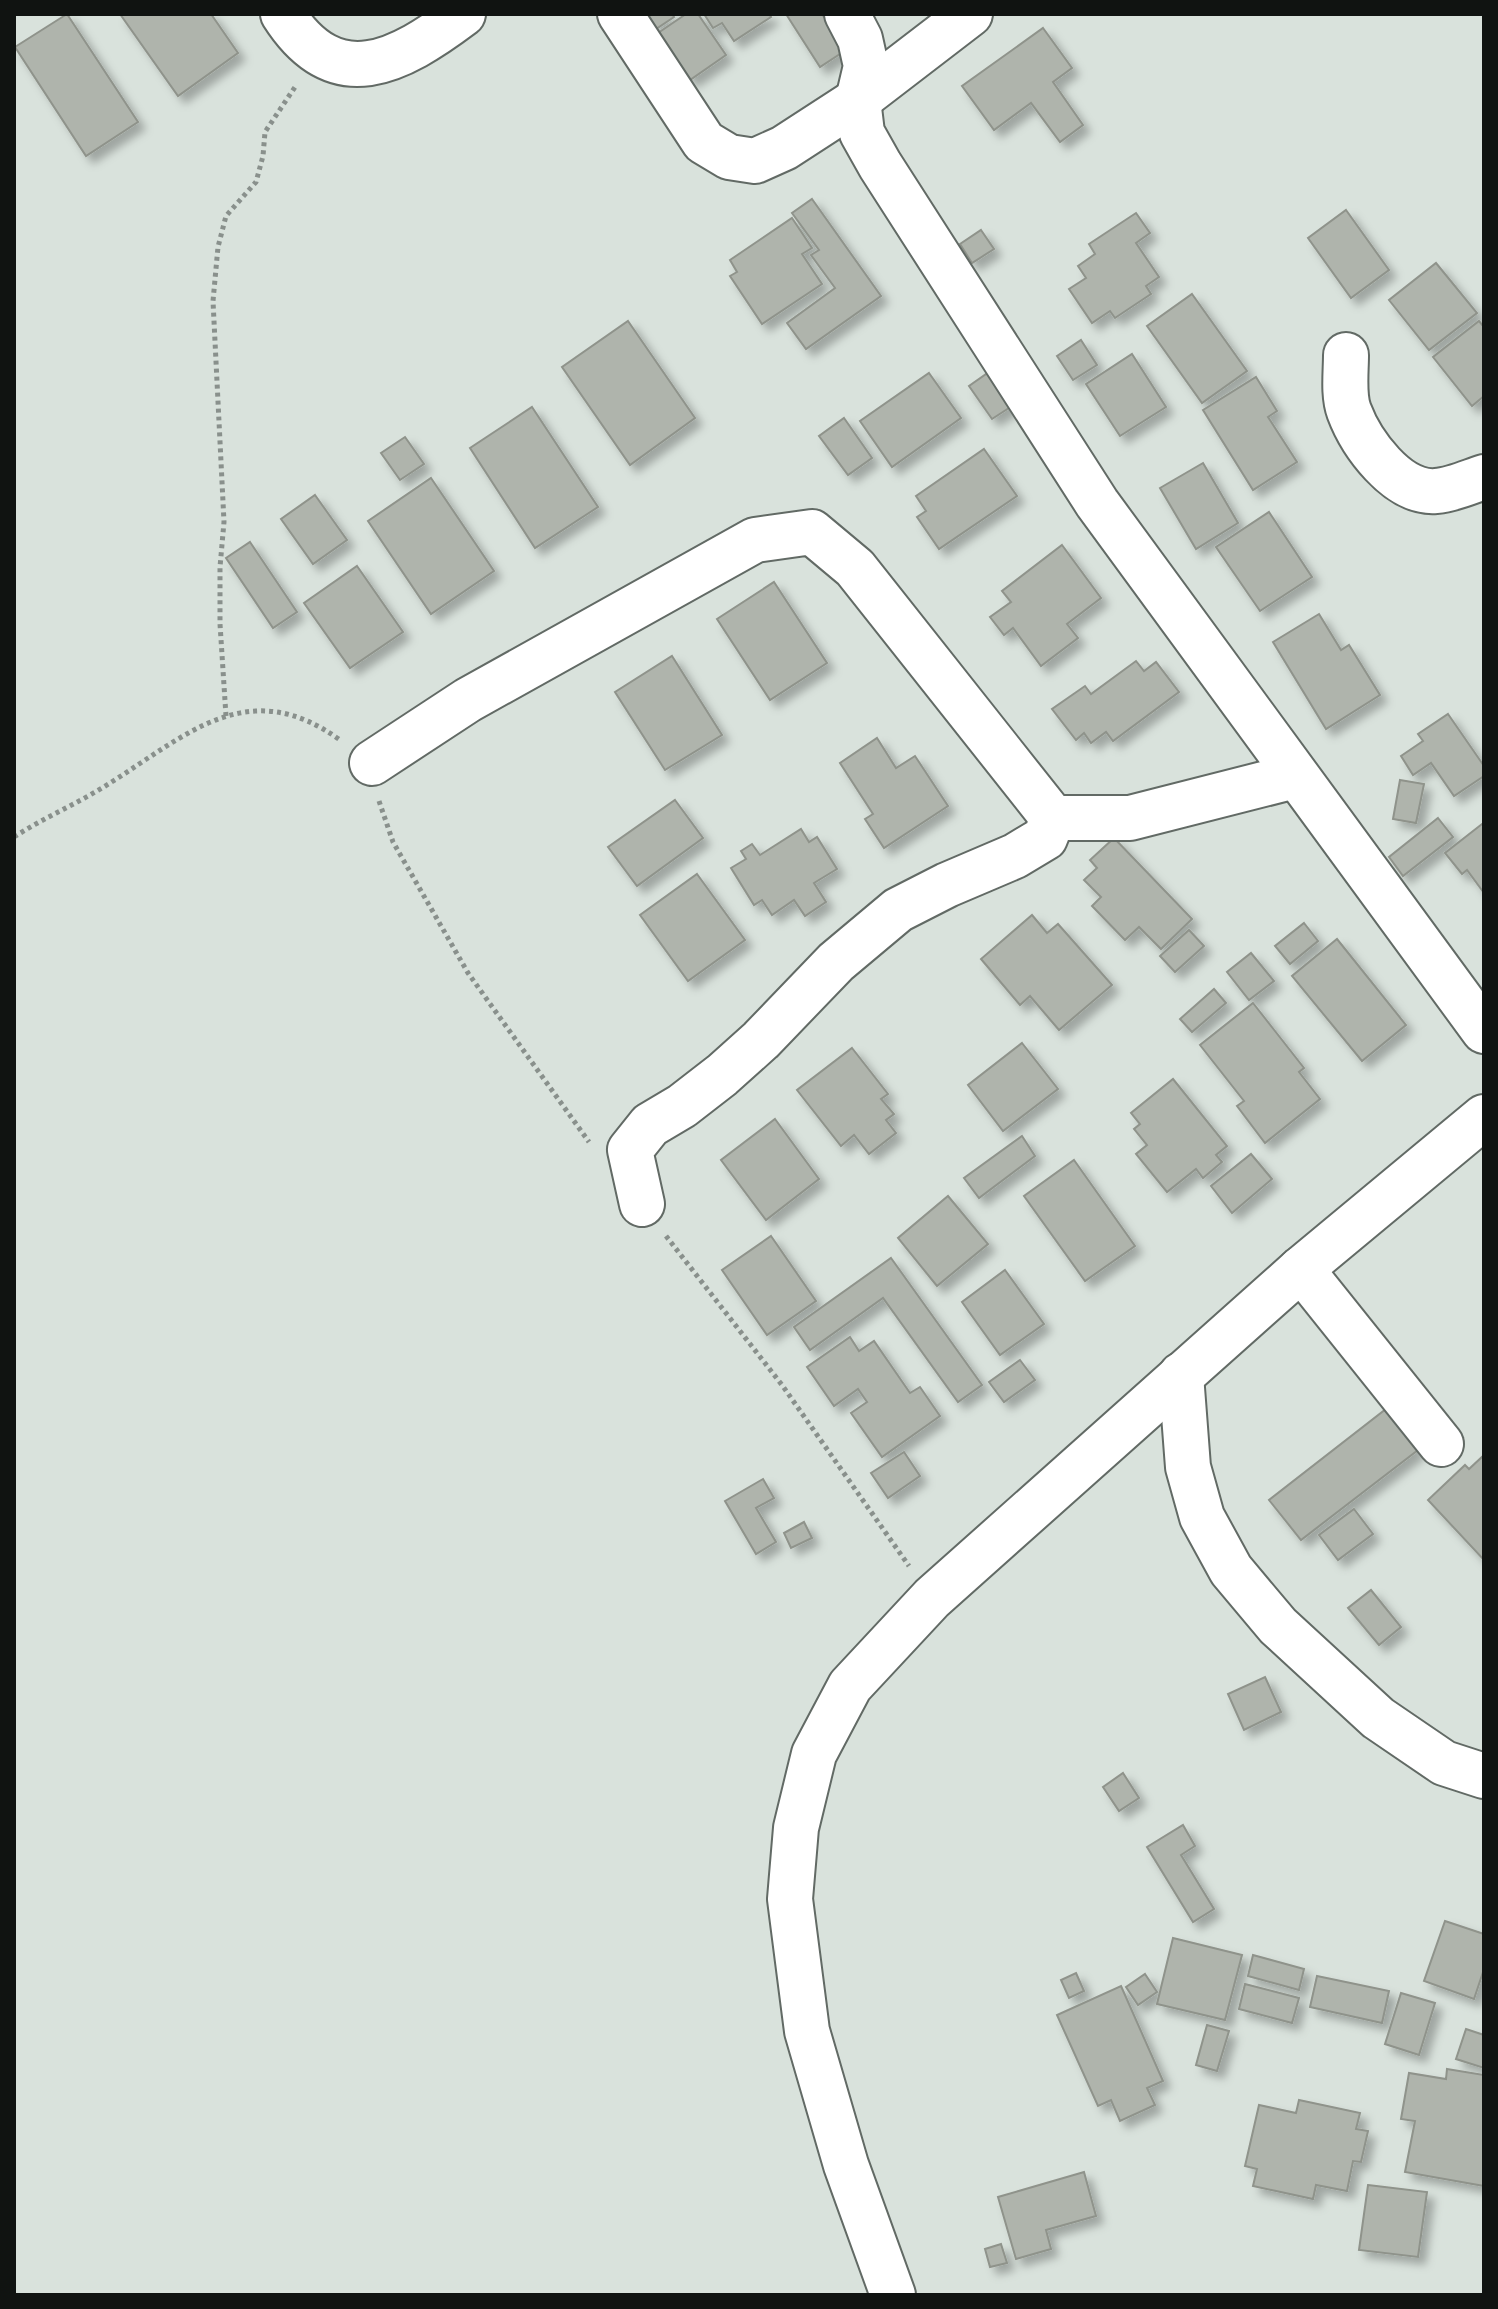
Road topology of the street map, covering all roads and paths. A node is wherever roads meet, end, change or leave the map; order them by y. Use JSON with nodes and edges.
{"nodes":[{"id":1,"x":283,"y":14,"type":"edge"},
{"id":2,"x":463,"y":14,"type":"edge"},
{"id":3,"x":620,"y":14,"type":"edge"},
{"id":4,"x":847,"y":14,"type":"edge"},
{"id":5,"x":970,"y":14,"type":"edge"},
{"id":6,"x":318,"y":54,"type":"junction"},
{"id":7,"x":858,"y":100,"type":"junction"},
{"id":8,"x":1346,"y":355,"type":"dead end"},
{"id":9,"x":1484,"y":477,"type":"edge"},
{"id":10,"x":226,"y":716,"type":"junction"},
{"id":11,"x":372,"y":763,"type":"joint"},
{"id":12,"x":1295,"y":776,"type":"junction"},
{"id":13,"x":1053,"y":818,"type":"junction"},
{"id":14,"x":14,"y":837,"type":"edge"},
{"id":15,"x":1484,"y":1031,"type":"edge"},
{"id":16,"x":1484,"y":1117,"type":"edge"},
{"id":17,"x":642,"y":1204,"type":"dead end"},
{"id":18,"x":1301,"y":1269,"type":"junction"},
{"id":19,"x":1181,"y":1375,"type":"junction"},
{"id":20,"x":1441,"y":1444,"type":"dead end"},
{"id":21,"x":1484,"y":1776,"type":"edge"},
{"id":22,"x":893,"y":2295,"type":"edge"}],
"edges":[{"from":1,"to":6,"type":"street"},
{"from":2,"to":6,"type":"street"},
{"from":3,"to":7,"type":"street"},
{"from":4,"to":7,"type":"street"},
{"from":5,"to":7,"type":"street"},
{"from":6,"to":10,"type":"path"},
{"from":7,"to":12,"type":"street"},
{"from":8,"to":9,"type":"street"},
{"from":10,"to":11,"type":"path"},
{"from":10,"to":14,"type":"path"},
{"from":11,"to":13,"type":"street"},
{"from":12,"to":13,"type":"street"},
{"from":12,"to":15,"type":"street"},
{"from":13,"to":17,"type":"street"},
{"from":16,"to":18,"type":"street"},
{"from":18,"to":19,"type":"street"},
{"from":18,"to":20,"type":"street"},
{"from":19,"to":21,"type":"street"},
{"from":19,"to":22,"type":"street"}]}
